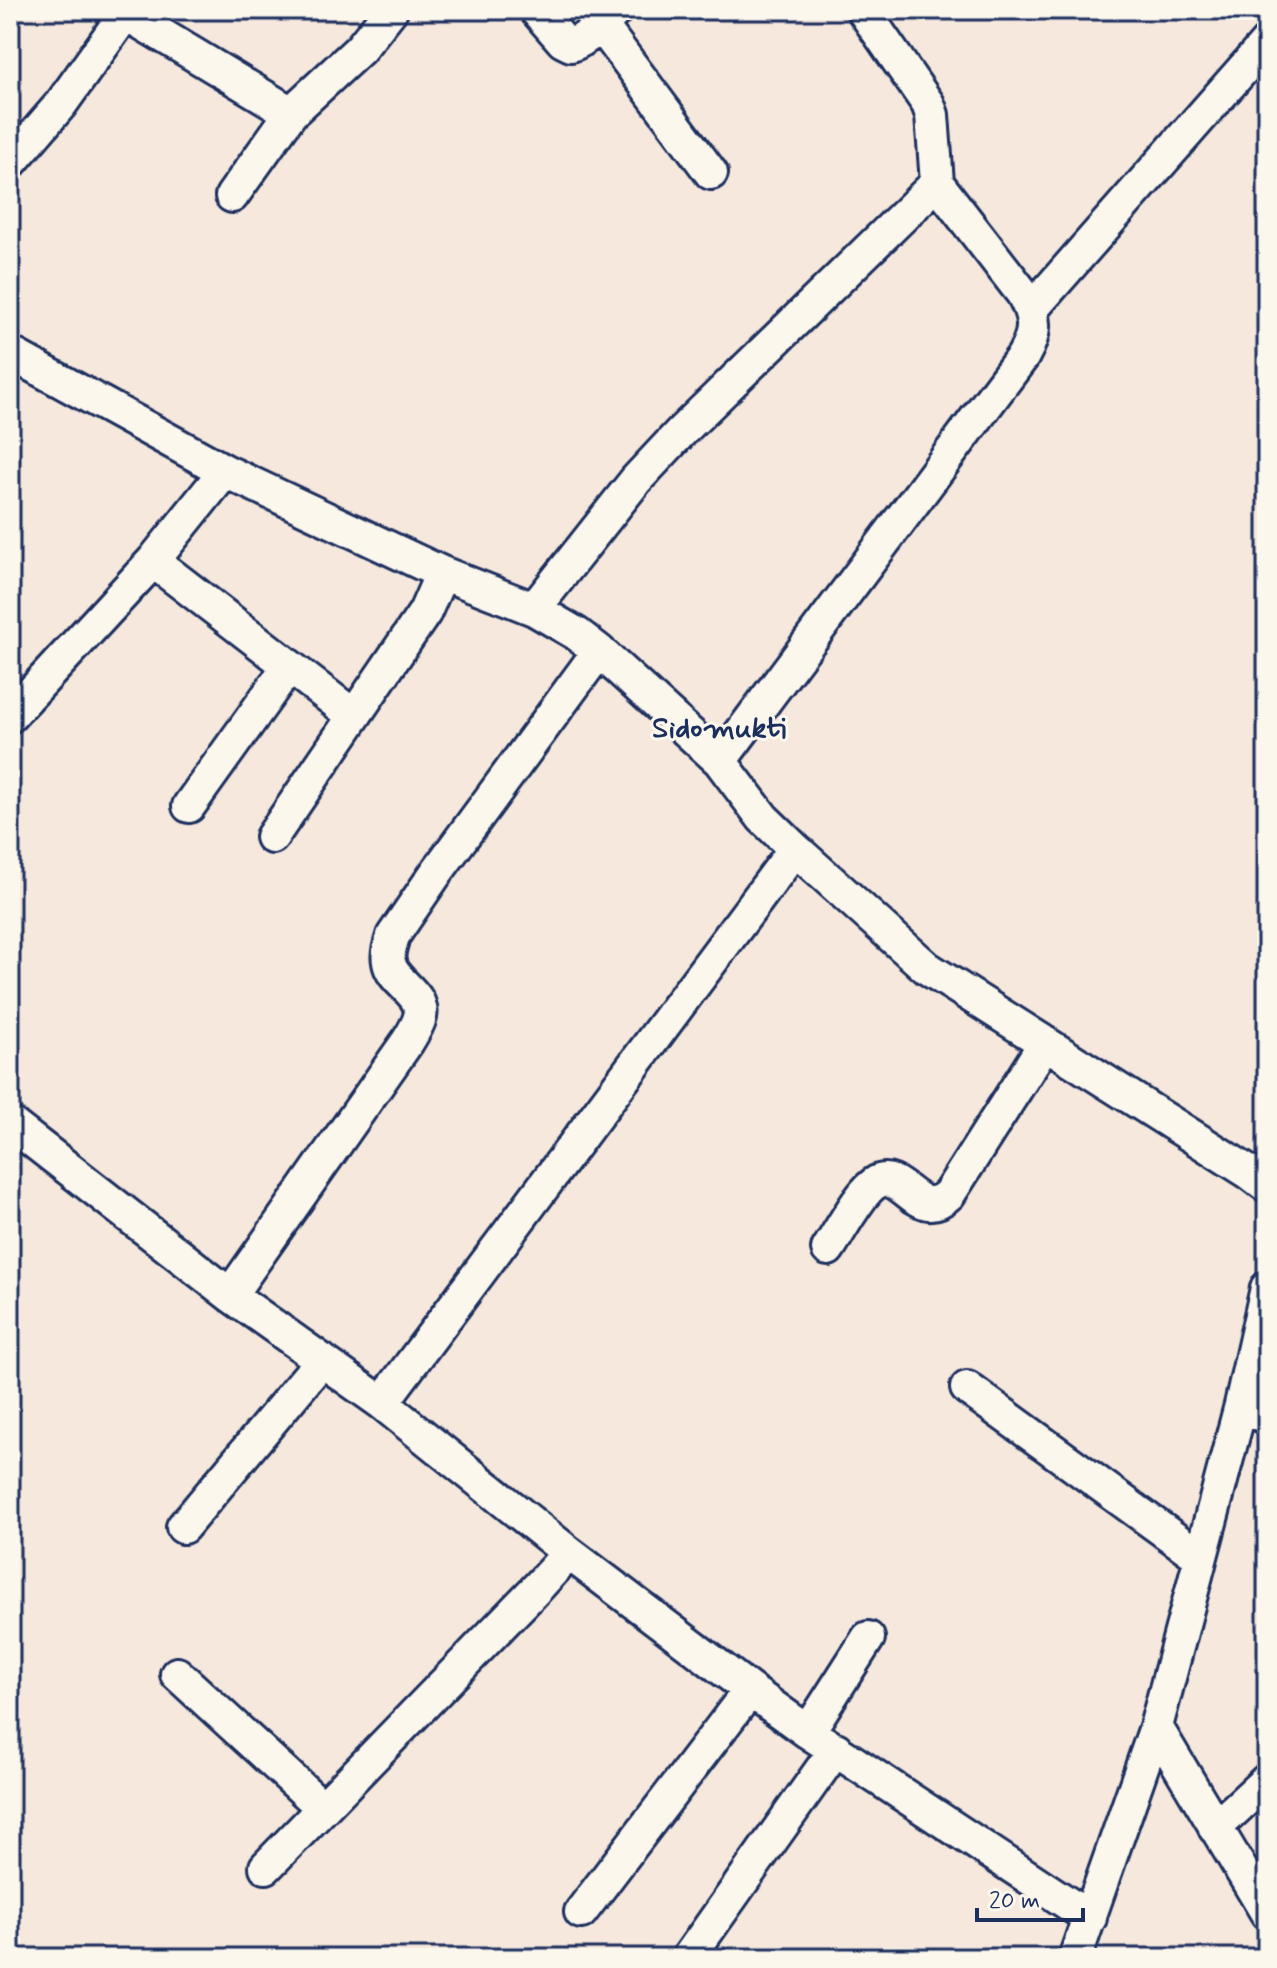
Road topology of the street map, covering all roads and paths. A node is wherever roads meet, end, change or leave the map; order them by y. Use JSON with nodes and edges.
{"nodes":[{"id":1,"x":391,"y":10,"type":"edge"},
{"id":2,"x":536,"y":10,"type":"edge"},
{"id":3,"x":863,"y":10,"type":"edge"},
{"id":4,"x":125,"y":11,"type":"edge"},
{"id":5,"x":608,"y":18,"type":"edge"},
{"id":6,"x":1267,"y":42,"type":"edge"},
{"id":7,"x":291,"y":113,"type":"junction"},
{"id":8,"x":10,"y":163,"type":"edge"},
{"id":9,"x":711,"y":173,"type":"dead end"},
{"id":10,"x":937,"y":183,"type":"junction"},
{"id":11,"x":232,"y":196,"type":"dead end"},
{"id":12,"x":1031,"y":310,"type":"junction"},
{"id":13,"x":10,"y":353,"type":"edge"},
{"id":14,"x":225,"y":471,"type":"junction"},
{"id":15,"x":153,"y":561,"type":"junction"},
{"id":16,"x":442,"y":573,"type":"junction"},
{"id":17,"x":534,"y":609,"type":"junction"},
{"id":18,"x":599,"y":651,"type":"junction"},
{"id":19,"x":289,"y":666,"type":"junction"},
{"id":20,"x":10,"y":716,"type":"edge"},
{"id":21,"x":354,"y":716,"type":"junction"},
{"id":22,"x":720,"y":761,"type":"junction"},
{"id":23,"x":189,"y":806,"type":"dead end"},
{"id":24,"x":272,"y":837,"type":"dead end"},
{"id":25,"x":795,"y":849,"type":"junction"},
{"id":26,"x":1045,"y":1043,"type":"junction"},
{"id":27,"x":10,"y":1123,"type":"edge"},
{"id":28,"x":1267,"y":1186,"type":"edge"},
{"id":29,"x":828,"y":1249,"type":"dead end"},
{"id":30,"x":1267,"y":1288,"type":"edge"},
{"id":31,"x":230,"y":1295,"type":"junction"},
{"id":32,"x":322,"y":1360,"type":"junction"},
{"id":33,"x":967,"y":1388,"type":"dead end"},
{"id":34,"x":382,"y":1403,"type":"junction"},
{"id":35,"x":1254,"y":1412,"type":"edge"},
{"id":36,"x":183,"y":1527,"type":"dead end"},
{"id":37,"x":569,"y":1553,"type":"junction"},
{"id":38,"x":1200,"y":1557,"type":"junction"},
{"id":39,"x":868,"y":1638,"type":"dead end"},
{"id":40,"x":177,"y":1674,"type":"dead end"},
{"id":41,"x":750,"y":1690,"type":"junction"},
{"id":42,"x":1156,"y":1727,"type":"junction"},
{"id":43,"x":808,"y":1732,"type":"junction"},
{"id":44,"x":836,"y":1749,"type":"junction"},
{"id":45,"x":1267,"y":1780,"type":"edge"},
{"id":46,"x":323,"y":1808,"type":"junction"},
{"id":47,"x":1215,"y":1828,"type":"junction"},
{"id":48,"x":266,"y":1867,"type":"dead end"},
{"id":49,"x":581,"y":1912,"type":"dead end"},
{"id":50,"x":1267,"y":1913,"type":"edge"},
{"id":51,"x":1090,"y":1918,"type":"junction"},
{"id":52,"x":688,"y":1958,"type":"edge"},
{"id":53,"x":1075,"y":1958,"type":"edge"}],
"edges":[{"from":1,"to":7,"type":"street"},
{"from":2,"to":5,"type":"street"},
{"from":3,"to":10,"type":"street"},
{"from":4,"to":7,"type":"street"},
{"from":4,"to":8,"type":"street"},
{"from":5,"to":9,"type":"street"},
{"from":6,"to":12,"type":"street"},
{"from":7,"to":11,"type":"street"},
{"from":10,"to":12,"type":"street"},
{"from":10,"to":17,"type":"street"},
{"from":12,"to":22,"type":"street"},
{"from":13,"to":14,"type":"street"},
{"from":14,"to":15,"type":"street"},
{"from":14,"to":16,"type":"street"},
{"from":15,"to":19,"type":"street"},
{"from":15,"to":20,"type":"street"},
{"from":16,"to":17,"type":"street"},
{"from":16,"to":21,"type":"street"},
{"from":17,"to":18,"type":"street"},
{"from":18,"to":22,"type":"street"},
{"from":18,"to":31,"type":"street"},
{"from":19,"to":21,"type":"street"},
{"from":19,"to":23,"type":"street"},
{"from":21,"to":24,"type":"street"},
{"from":22,"to":25,"type":"street"},
{"from":25,"to":26,"type":"street"},
{"from":25,"to":34,"type":"street"},
{"from":26,"to":28,"type":"street"},
{"from":26,"to":29,"type":"street"},
{"from":27,"to":31,"type":"street"},
{"from":30,"to":35,"type":"street"},
{"from":31,"to":32,"type":"street"},
{"from":32,"to":34,"type":"street"},
{"from":32,"to":36,"type":"street"},
{"from":33,"to":38,"type":"street"},
{"from":34,"to":37,"type":"street"},
{"from":35,"to":38,"type":"street"},
{"from":37,"to":41,"type":"street"},
{"from":37,"to":46,"type":"street"},
{"from":38,"to":42,"type":"street"},
{"from":39,"to":43,"type":"street"},
{"from":40,"to":46,"type":"street"},
{"from":41,"to":43,"type":"street"},
{"from":41,"to":49,"type":"street"},
{"from":42,"to":47,"type":"street"},
{"from":42,"to":51,"type":"street"},
{"from":43,"to":44,"type":"street"},
{"from":44,"to":51,"type":"street"},
{"from":44,"to":52,"type":"street"},
{"from":45,"to":47,"type":"street"},
{"from":46,"to":48,"type":"street"},
{"from":47,"to":50,"type":"street"},
{"from":51,"to":53,"type":"street"}]}
